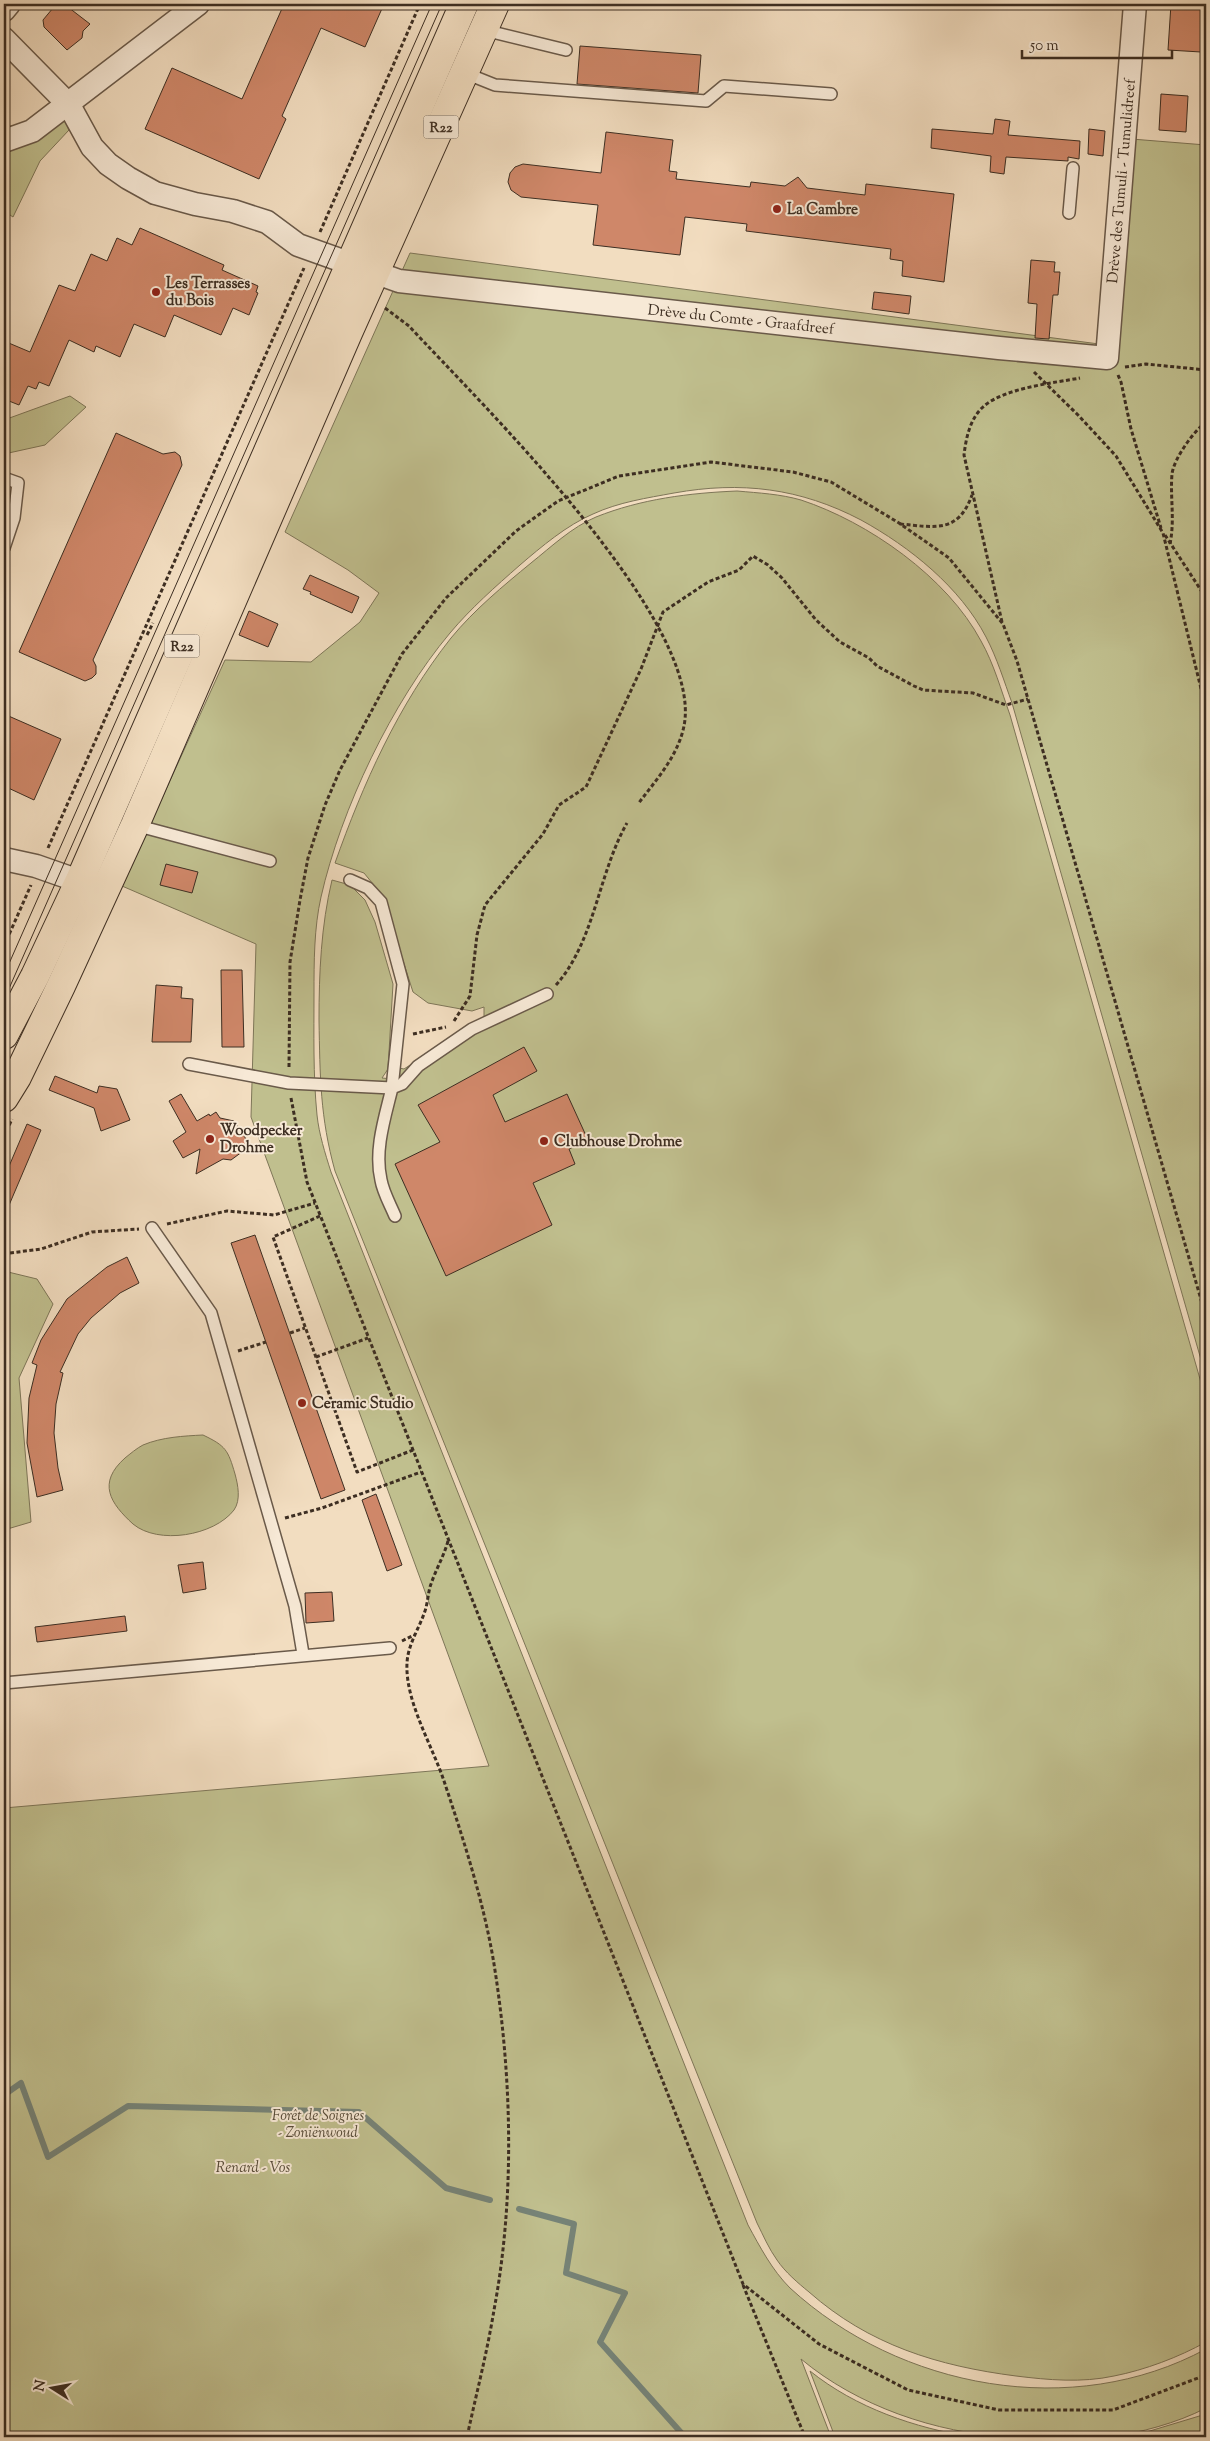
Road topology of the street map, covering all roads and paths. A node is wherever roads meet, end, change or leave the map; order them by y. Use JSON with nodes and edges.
{"nodes":[{"id":1,"x":9,"y":4,"type":"edge"},
{"id":2,"x":198,"y":4,"type":"edge"},
{"id":3,"x":420,"y":4,"type":"edge"},
{"id":4,"x":464,"y":4,"type":"edge"},
{"id":5,"x":495,"y":4,"type":"edge"},
{"id":6,"x":1135,"y":4,"type":"edge"},
{"id":7,"x":4,"y":10,"type":"edge"},
{"id":8,"x":484,"y":30,"type":"junction"},
{"id":9,"x":4,"y":39,"type":"edge"},
{"id":10,"x":566,"y":50,"type":"dead end"},
{"id":11,"x":464,"y":73,"type":"junction"},
{"id":12,"x":830,"y":94,"type":"dead end"},
{"id":13,"x":69,"y":105,"type":"junction"},
{"id":14,"x":4,"y":141,"type":"edge"},
{"id":15,"x":1073,"y":168,"type":"dead end"},
{"id":16,"x":1069,"y":213,"type":"dead end"},
{"id":17,"x":324,"y":223,"type":"dead end"},
{"id":18,"x":350,"y":264,"type":"junction"},
{"id":19,"x":375,"y":273,"type":"junction"},
{"id":20,"x":288,"y":306,"type":"dead end"},
{"id":21,"x":382,"y":306,"type":"dead end"},
{"id":22,"x":1114,"y":363,"type":"junction"},
{"id":23,"x":1027,"y":368,"type":"dead end"},
{"id":24,"x":1206,"y":370,"type":"edge"},
{"id":25,"x":1084,"y":378,"type":"dead end"},
{"id":26,"x":1122,"y":382,"type":"dead end"},
{"id":27,"x":1046,"y":384,"type":"junction"},
{"id":28,"x":1206,"y":422,"type":"edge"},
{"id":29,"x":4,"y":478,"type":"edge"},
{"id":30,"x":972,"y":495,"type":"junction"},
{"id":31,"x":566,"y":498,"type":"junction"},
{"id":32,"x":900,"y":524,"type":"junction"},
{"id":33,"x":1163,"y":533,"type":"junction"},
{"id":34,"x":1170,"y":544,"type":"junction"},
{"id":35,"x":4,"y":548,"type":"edge"},
{"id":36,"x":1206,"y":598,"type":"edge"},
{"id":37,"x":153,"y":623,"type":"dead end"},
{"id":38,"x":656,"y":624,"type":"junction"},
{"id":39,"x":1003,"y":624,"type":"junction"},
{"id":40,"x":147,"y":635,"type":"dead end"},
{"id":41,"x":1028,"y":699,"type":"junction"},
{"id":42,"x":1205,"y":699,"type":"edge"},
{"id":43,"x":1206,"y":709,"type":"edge"},
{"id":44,"x":638,"y":804,"type":"dead end"},
{"id":45,"x":627,"y":823,"type":"dead end"},
{"id":46,"x":135,"y":825,"type":"junction"},
{"id":47,"x":4,"y":859,"type":"edge"},
{"id":48,"x":270,"y":861,"type":"dead end"},
{"id":49,"x":40,"y":867,"type":"junction"},
{"id":50,"x":80,"y":880,"type":"junction"},
{"id":51,"x":350,"y":880,"type":"dead end"},
{"id":52,"x":104,"y":891,"type":"junction"},
{"id":53,"x":4,"y":946,"type":"edge"},
{"id":54,"x":547,"y":994,"type":"joint"},
{"id":55,"x":4,"y":1035,"type":"edge"},
{"id":56,"x":398,"y":1037,"type":"junction"},
{"id":57,"x":189,"y":1064,"type":"dead end"},
{"id":58,"x":289,"y":1083,"type":"junction"},
{"id":59,"x":392,"y":1088,"type":"junction"},
{"id":60,"x":4,"y":1098,"type":"edge"},
{"id":61,"x":320,"y":1216,"type":"junction"},
{"id":62,"x":395,"y":1216,"type":"dead end"},
{"id":63,"x":152,"y":1228,"type":"dead end"},
{"id":64,"x":1206,"y":1317,"type":"edge"},
{"id":65,"x":305,"y":1328,"type":"junction"},
{"id":66,"x":290,"y":1333,"type":"dead end"},
{"id":67,"x":368,"y":1338,"type":"junction"},
{"id":68,"x":266,"y":1342,"type":"dead end"},
{"id":69,"x":223,"y":1356,"type":"junction"},
{"id":70,"x":316,"y":1357,"type":"junction"},
{"id":71,"x":413,"y":1450,"type":"junction"},
{"id":72,"x":422,"y":1472,"type":"junction"},
{"id":73,"x":271,"y":1522,"type":"junction"},
{"id":74,"x":448,"y":1540,"type":"junction"},
{"id":75,"x":390,"y":1648,"type":"dead end"},
{"id":76,"x":303,"y":1654,"type":"junction"},
{"id":77,"x":4,"y":1683,"type":"edge"},
{"id":78,"x":743,"y":2284,"type":"junction"},
{"id":79,"x":1206,"y":2375,"type":"edge"},
{"id":80,"x":467,"y":2437,"type":"edge"},
{"id":81,"x":805,"y":2437,"type":"edge"}],
"edges":[{"from":1,"to":7,"type":"street"},
{"from":2,"to":13,"type":"street"},
{"from":3,"to":17,"type":"path"},
{"from":4,"to":18,"type":"main road","number":"R22"},
{"from":5,"to":8,"type":"main road","number":"R22"},
{"from":6,"to":22,"type":"street","name":"Drève des Tumuli - Tumulidreef"},
{"from":8,"to":10,"type":"lane"},
{"from":8,"to":11,"type":"main road","number":"R22"},
{"from":9,"to":13,"type":"street","name":"Drève du Comte - Graafdreef"},
{"from":11,"to":12,"type":"lane"},
{"from":11,"to":19,"type":"main road","number":"R22"},
{"from":13,"to":14,"type":"street"},
{"from":13,"to":18,"type":"street","name":"Drève du Comte - Graafdreef"},
{"from":15,"to":16,"type":"lane"},
{"from":18,"to":19,"type":"street","name":"Drève du Comte - Graafdreef"},
{"from":18,"to":50,"type":"main road","number":"R22"},
{"from":19,"to":22,"type":"street","name":"Drève du Comte - Graafdreef"},
{"from":19,"to":46,"type":"main road","number":"R22"},
{"from":20,"to":49,"type":"path"},
{"from":21,"to":31,"type":"path"},
{"from":22,"to":24,"type":"path"},
{"from":23,"to":27,"type":"path"},
{"from":25,"to":27,"type":"path"},
{"from":26,"to":33,"type":"path"},
{"from":27,"to":30,"type":"path"},
{"from":27,"to":33,"type":"path"},
{"from":28,"to":34,"type":"path"},
{"from":29,"to":35,"type":"lane"},
{"from":30,"to":32,"type":"path"},
{"from":30,"to":39,"type":"path"},
{"from":31,"to":32,"type":"path"},
{"from":31,"to":38,"type":"path"},
{"from":31,"to":58,"type":"path"},
{"from":32,"to":39,"type":"path"},
{"from":33,"to":34,"type":"path"},
{"from":33,"to":42,"type":"path"},
{"from":34,"to":36,"type":"path"},
{"from":37,"to":40,"type":"path"},
{"from":38,"to":41,"type":"path"},
{"from":38,"to":44,"type":"path"},
{"from":38,"to":56,"type":"path"},
{"from":39,"to":41,"type":"path"},
{"from":41,"to":64,"type":"path"},
{"from":42,"to":43,"type":"path"},
{"from":45,"to":54,"type":"path"},
{"from":46,"to":48,"type":"lane"},
{"from":46,"to":52,"type":"main road","number":"R22"},
{"from":47,"to":49,"type":"street"},
{"from":49,"to":50,"type":"street"},
{"from":49,"to":53,"type":"path"},
{"from":50,"to":52,"type":"street"},
{"from":50,"to":55,"type":"main road","number":"R22"},
{"from":51,"to":56,"type":"lane"},
{"from":52,"to":60,"type":"main road","number":"R22"},
{"from":54,"to":59,"type":"lane"},
{"from":56,"to":59,"type":"lane"},
{"from":57,"to":58,"type":"lane"},
{"from":58,"to":59,"type":"lane"},
{"from":58,"to":61,"type":"path"},
{"from":59,"to":62,"type":"lane"},
{"from":61,"to":65,"type":"path"},
{"from":61,"to":67,"type":"path"},
{"from":63,"to":69,"type":"lane"},
{"from":65,"to":66,"type":"path"},
{"from":65,"to":70,"type":"path"},
{"from":67,"to":70,"type":"path"},
{"from":67,"to":71,"type":"path"},
{"from":68,"to":69,"type":"path"},
{"from":69,"to":73,"type":"lane"},
{"from":70,"to":71,"type":"path"},
{"from":71,"to":72,"type":"path"},
{"from":72,"to":73,"type":"path"},
{"from":72,"to":74,"type":"path"},
{"from":73,"to":76,"type":"lane"},
{"from":74,"to":78,"type":"path"},
{"from":74,"to":80,"type":"path"},
{"from":75,"to":76,"type":"lane"},
{"from":76,"to":77,"type":"lane"},
{"from":78,"to":79,"type":"path"},
{"from":78,"to":81,"type":"path"}]}
